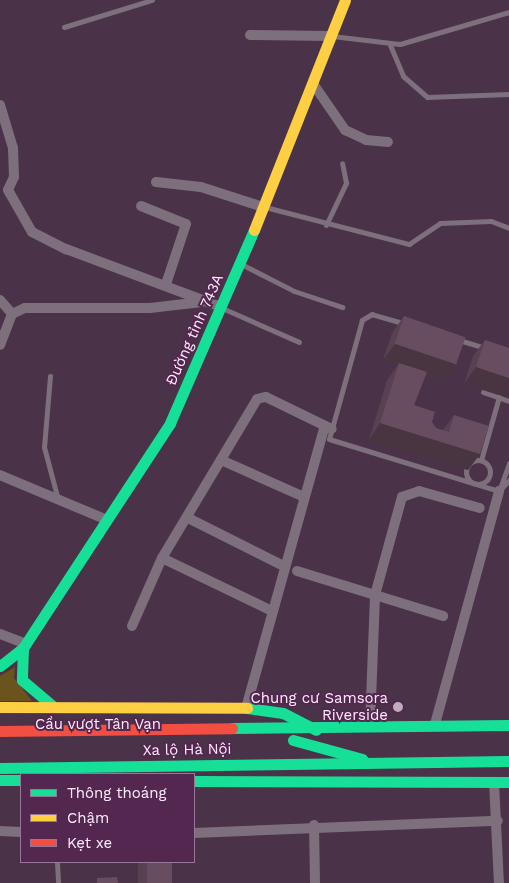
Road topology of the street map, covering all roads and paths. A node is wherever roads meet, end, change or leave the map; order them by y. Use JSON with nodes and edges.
{"nodes":[{"id":1,"x":152,"y":0,"type":"edge"},
{"id":2,"x":345,"y":0,"type":"edge"},
{"id":3,"x":509,"y":12,"type":"edge"},
{"id":4,"x":64,"y":27,"type":"dead end"},
{"id":5,"x":250,"y":34,"type":"dead end"},
{"id":6,"x":331,"y":36,"type":"junction"},
{"id":7,"x":390,"y":45,"type":"junction"},
{"id":8,"x":314,"y":85,"type":"junction"},
{"id":9,"x":509,"y":94,"type":"edge"},
{"id":10,"x":0,"y":105,"type":"edge"},
{"id":11,"x":388,"y":142,"type":"dead end"},
{"id":12,"x":342,"y":163,"type":"dead end"},
{"id":13,"x":156,"y":182,"type":"dead end"},
{"id":14,"x":140,"y":206,"type":"dead end"},
{"id":15,"x":260,"y":206,"type":"junction"},
{"id":16,"x":326,"y":226,"type":"junction"},
{"id":17,"x":509,"y":228,"type":"edge"},
{"id":18,"x":241,"y":264,"type":"junction"},
{"id":19,"x":166,"y":284,"type":"junction"},
{"id":20,"x":1,"y":301,"type":"edge"},
{"id":21,"x":203,"y":302,"type":"junction"},
{"id":22,"x":342,"y":306,"type":"dead end"},
{"id":23,"x":221,"y":307,"type":"junction"},
{"id":24,"x":12,"y":314,"type":"junction"},
{"id":25,"x":410,"y":326,"type":"edge"},
{"id":26,"x":446,"y":336,"type":"edge"},
{"id":27,"x":299,"y":342,"type":"dead end"},
{"id":28,"x":0,"y":345,"type":"edge"},
{"id":29,"x":491,"y":350,"type":"edge"},
{"id":30,"x":50,"y":376,"type":"dead end"},
{"id":31,"x":483,"y":392,"type":"dead end"},
{"id":32,"x":499,"y":398,"type":"junction"},
{"id":33,"x":509,"y":401,"type":"edge"},
{"id":34,"x":329,"y":427,"type":"junction"},
{"id":35,"x":220,"y":460,"type":"junction"},
{"id":36,"x":481,"y":460,"type":"junction"},
{"id":37,"x":509,"y":463,"type":"edge"},
{"id":38,"x":0,"y":475,"type":"edge"},
{"id":39,"x":509,"y":480,"type":"edge"},
{"id":40,"x":473,"y":483,"type":"junction"},
{"id":41,"x":499,"y":491,"type":"junction"},
{"id":42,"x":58,"y":496,"type":"junction"},
{"id":43,"x":304,"y":497,"type":"junction"},
{"id":44,"x":480,"y":508,"type":"dead end"},
{"id":45,"x":188,"y":518,"type":"junction"},
{"id":46,"x":107,"y":520,"type":"junction"},
{"id":47,"x":162,"y":558,"type":"junction"},
{"id":48,"x":284,"y":566,"type":"junction"},
{"id":49,"x":297,"y":572,"type":"dead end"},
{"id":50,"x":375,"y":595,"type":"junction"},
{"id":51,"x":272,"y":611,"type":"junction"},
{"id":52,"x":443,"y":616,"type":"dead end"},
{"id":53,"x":132,"y":626,"type":"dead end"},
{"id":54,"x":0,"y":634,"type":"edge"},
{"id":55,"x":24,"y":646,"type":"junction"},
{"id":56,"x":0,"y":666,"type":"edge"},
{"id":57,"x":0,"y":707,"type":"edge"},
{"id":58,"x":54,"y":707,"type":"junction"},
{"id":59,"x":246,"y":708,"type":"junction"},
{"id":60,"x":0,"y":722,"type":"edge"},
{"id":61,"x":435,"y":724,"type":"junction"},
{"id":62,"x":509,"y":724,"type":"edge"},
{"id":63,"x":370,"y":726,"type":"junction"},
{"id":64,"x":0,"y":731,"type":"edge"},
{"id":65,"x":319,"y":731,"type":"junction"},
{"id":66,"x":193,"y":732,"type":"junction"},
{"id":67,"x":0,"y":739,"type":"edge"},
{"id":68,"x":509,"y":761,"type":"edge"},
{"id":69,"x":458,"y":762,"type":"junction"},
{"id":70,"x":374,"y":763,"type":"junction"},
{"id":71,"x":0,"y":768,"type":"edge"},
{"id":72,"x":95,"y":770,"type":"edge"},
{"id":73,"x":509,"y":773,"type":"edge"},
{"id":74,"x":0,"y":780,"type":"edge"},
{"id":75,"x":20,"y":780,"type":"edge"},
{"id":76,"x":195,"y":781,"type":"edge"},
{"id":77,"x":494,"y":782,"type":"junction"},
{"id":78,"x":509,"y":782,"type":"edge"},
{"id":79,"x":498,"y":821,"type":"junction"},
{"id":80,"x":314,"y":826,"type":"junction"},
{"id":81,"x":0,"y":831,"type":"edge"},
{"id":82,"x":20,"y":832,"type":"edge"},
{"id":83,"x":195,"y":833,"type":"edge"},
{"id":84,"x":57,"y":863,"type":"edge"},
{"id":85,"x":58,"y":883,"type":"edge"},
{"id":86,"x":315,"y":883,"type":"edge"},
{"id":87,"x":499,"y":883,"type":"edge"}],
"edges":[{"from":1,"to":4,"type":"lane"},
{"from":2,"to":6,"type":"main road","name":"Đường tỉnh 743A"},
{"from":3,"to":7,"type":"lane"},
{"from":5,"to":6,"type":"street"},
{"from":6,"to":7,"type":"lane"},
{"from":6,"to":8,"type":"main road","name":"Đường tỉnh 743A"},
{"from":7,"to":9,"type":"lane"},
{"from":8,"to":11,"type":"street"},
{"from":8,"to":15,"type":"main road","name":"Đường tỉnh 743A"},
{"from":10,"to":19,"type":"street"},
{"from":12,"to":16,"type":"lane"},
{"from":13,"to":15,"type":"street"},
{"from":14,"to":19,"type":"street"},
{"from":15,"to":16,"type":"lane"},
{"from":15,"to":18,"type":"main road","name":"Đường tỉnh 743A"},
{"from":16,"to":17,"type":"lane"},
{"from":18,"to":22,"type":"lane"},
{"from":18,"to":23,"type":"main road","name":"Đường tỉnh 743A"},
{"from":19,"to":21,"type":"street"},
{"from":20,"to":24,"type":"street"},
{"from":21,"to":23,"type":"street"},
{"from":21,"to":24,"type":"street"},
{"from":23,"to":27,"type":"lane"},
{"from":23,"to":46,"type":"main road","name":"Đường tỉnh 743A"},
{"from":24,"to":28,"type":"street"},
{"from":25,"to":34,"type":"lane"},
{"from":26,"to":29,"type":"lane"},
{"from":30,"to":42,"type":"lane"},
{"from":31,"to":32,"type":"lane"},
{"from":32,"to":33,"type":"lane"},
{"from":32,"to":36,"type":"lane"},
{"from":34,"to":35,"type":"street"},
{"from":34,"to":40,"type":"lane"},
{"from":34,"to":43,"type":"street"},
{"from":35,"to":43,"type":"street"},
{"from":35,"to":45,"type":"street"},
{"from":36,"to":40,"type":"lane"},
{"from":36,"to":40,"type":"lane"},
{"from":37,"to":41,"type":"lane"},
{"from":38,"to":42,"type":"street"},
{"from":39,"to":41,"type":"lane"},
{"from":40,"to":41,"type":"lane"},
{"from":41,"to":61,"type":"street"},
{"from":42,"to":46,"type":"street"},
{"from":43,"to":48,"type":"street"},
{"from":44,"to":50,"type":"street"},
{"from":45,"to":47,"type":"street"},
{"from":45,"to":48,"type":"street"},
{"from":46,"to":55,"type":"main road","name":"Đường tỉnh 743A"},
{"from":47,"to":51,"type":"street"},
{"from":47,"to":53,"type":"street"},
{"from":48,"to":51,"type":"street"},
{"from":49,"to":50,"type":"street"},
{"from":50,"to":52,"type":"street"},
{"from":50,"to":63,"type":"street"},
{"from":51,"to":59,"type":"street"},
{"from":54,"to":55,"type":"street"},
{"from":55,"to":56,"type":"main road","name":"Đường tỉnh 743A"},
{"from":55,"to":58,"type":"main road","name":"Đường tỉnh 743A"},
{"from":57,"to":58,"type":"main road"},
{"from":58,"to":59,"type":"main road"},
{"from":59,"to":65,"type":"main road"},
{"from":60,"to":66,"type":"main road","name":"Cầu vượt Tân Vạn"},
{"from":61,"to":62,"type":"main road","name":"Xa lộ Hà Nội"},
{"from":61,"to":63,"type":"main road","name":"Xa lộ Hà Nội"},
{"from":63,"to":65,"type":"main road","name":"Xa lộ Hà Nội"},
{"from":64,"to":66,"type":"main road","name":"Cầu vượt Tân Vạn"},
{"from":65,"to":66,"type":"main road","name":"Xa lộ Hà Nội"},
{"from":66,"to":67,"type":"main road","name":"Cầu vượt Tân Vạn"},
{"from":66,"to":70,"type":"main road","name":"Xa lộ Hà Nội"},
{"from":68,"to":69,"type":"main road","name":"Xa lộ Hà Nội"},
{"from":69,"to":70,"type":"main road","name":"Xa lộ Hà Nội"},
{"from":69,"to":77,"type":"main road"},
{"from":70,"to":72,"type":"main road","name":"Xa lộ Hà Nội"},
{"from":71,"to":72,"type":"main road","name":"Xa lộ Hà Nội"},
{"from":73,"to":77,"type":"main road"},
{"from":74,"to":75,"type":"main road"},
{"from":76,"to":77,"type":"main road","name":"Xa lộ Hà Nội"},
{"from":77,"to":78,"type":"main road","name":"Xa lộ Hà Nội"},
{"from":77,"to":79,"type":"street"},
{"from":79,"to":80,"type":"street"},
{"from":79,"to":87,"type":"street"},
{"from":80,"to":83,"type":"street"},
{"from":80,"to":86,"type":"street"},
{"from":81,"to":82,"type":"street"},
{"from":84,"to":85,"type":"lane"}]}
